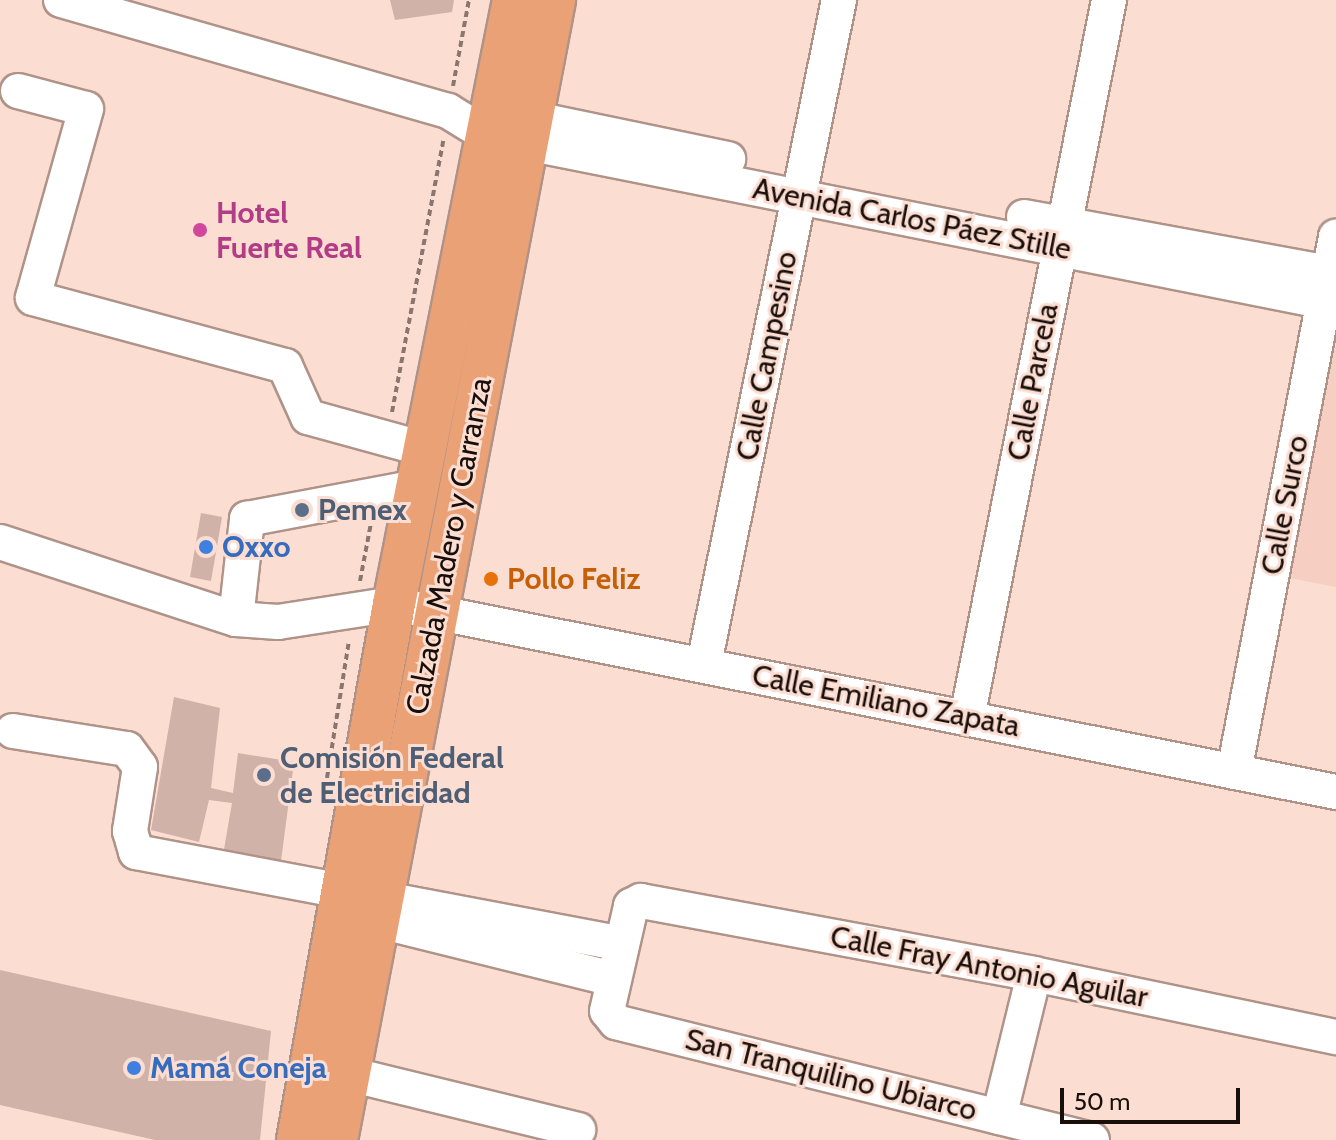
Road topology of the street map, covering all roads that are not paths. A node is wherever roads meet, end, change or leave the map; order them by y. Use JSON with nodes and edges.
{"nodes":[{"id":1,"x":61,"y":0,"type":"edge"},
{"id":2,"x":514,"y":0,"type":"edge"},
{"id":3,"x":554,"y":0,"type":"edge"},
{"id":4,"x":839,"y":0,"type":"edge"},
{"id":5,"x":1109,"y":0,"type":"edge"},
{"id":6,"x":18,"y":91,"type":"dead end"},
{"id":7,"x":499,"y":124,"type":"junction"},
{"id":8,"x":801,"y":186,"type":"junction"},
{"id":9,"x":1062,"y":236,"type":"junction"},
{"id":10,"x":1336,"y":237,"type":"edge"},
{"id":11,"x":1331,"y":288,"type":"edge"},
{"id":12,"x":421,"y":468,"type":"junction"},
{"id":13,"x":0,"y":542,"type":"edge"},
{"id":14,"x":394,"y":604,"type":"junction"},
{"id":15,"x":436,"y":610,"type":"junction"},
{"id":16,"x":236,"y":619,"type":"junction"},
{"id":17,"x":704,"y":664,"type":"junction"},
{"id":18,"x":967,"y":718,"type":"junction"},
{"id":19,"x":13,"y":731,"type":"dead end"},
{"id":20,"x":1234,"y":772,"type":"junction"},
{"id":21,"x":1336,"y":792,"type":"edge"},
{"id":22,"x":360,"y":903,"type":"junction"},
{"id":23,"x":621,"y":944,"type":"junction"},
{"id":24,"x":1034,"y":974,"type":"junction"},
{"id":25,"x":613,"y":979,"type":"junction"},
{"id":26,"x":1336,"y":1037,"type":"edge"},
{"id":27,"x":349,"y":1074,"type":"junction"},
{"id":28,"x":999,"y":1117,"type":"junction"},
{"id":29,"x":578,"y":1130,"type":"dead end"},
{"id":30,"x":318,"y":1134,"type":"edge"},
{"id":31,"x":1092,"y":1140,"type":"edge"}],
"edges":[{"from":1,"to":7,"type":"street","name":"Avenida Carlos Páez Stille"},
{"from":2,"to":7,"type":"main road","name":"Calzada Madero y Carranza"},
{"from":3,"to":7,"type":"main road","name":"Calzada Madero y Carranza"},
{"from":4,"to":8,"type":"street","name":"Calle Campesino"},
{"from":5,"to":9,"type":"street","name":"Calle Parcela"},
{"from":6,"to":12,"type":"street"},
{"from":7,"to":8,"type":"street","name":"Avenida Carlos Páez Stille"},
{"from":7,"to":12,"type":"main road","name":"Calzada Madero y Carranza"},
{"from":7,"to":15,"type":"main road","name":"Calzada Madero y Carranza"},
{"from":8,"to":9,"type":"street","name":"Avenida Carlos Páez Stille"},
{"from":8,"to":17,"type":"street","name":"Calle Campesino"},
{"from":9,"to":11,"type":"street","name":"Avenida Carlos Páez Stille"},
{"from":9,"to":18,"type":"street","name":"Calle Parcela"},
{"from":10,"to":11,"type":"street","name":"Calle Surco"},
{"from":11,"to":20,"type":"street","name":"Calle Surco"},
{"from":12,"to":14,"type":"main road","name":"Calzada Madero y Carranza"},
{"from":12,"to":16,"type":"street"},
{"from":13,"to":16,"type":"street","name":"Calle Emiliano Zapata"},
{"from":14,"to":15,"type":"street","name":"Calle Emiliano Zapata"},
{"from":14,"to":16,"type":"street","name":"Calle Emiliano Zapata"},
{"from":14,"to":22,"type":"main road","name":"Calzada Madero y Carranza"},
{"from":15,"to":17,"type":"street","name":"Calle Emiliano Zapata"},
{"from":15,"to":22,"type":"main road","name":"Calzada Madero y Carranza"},
{"from":17,"to":18,"type":"street","name":"Calle Emiliano Zapata"},
{"from":18,"to":20,"type":"street","name":"Calle Emiliano Zapata"},
{"from":19,"to":22,"type":"street"},
{"from":20,"to":21,"type":"street","name":"Calle Emiliano Zapata"},
{"from":22,"to":23,"type":"street"},
{"from":22,"to":25,"type":"street"},
{"from":22,"to":27,"type":"main road","name":"Calzada Madero y Carranza"},
{"from":22,"to":30,"type":"main road","name":"Calzada Madero y Carranza"},
{"from":23,"to":24,"type":"street","name":"Calle Fray Antonio Aguilar"},
{"from":23,"to":25,"type":"street"},
{"from":24,"to":26,"type":"street","name":"Calle Fray Antonio Aguilar"},
{"from":24,"to":28,"type":"street"},
{"from":25,"to":28,"type":"street","name":"San Tranquilino Ubiarco"},
{"from":27,"to":29,"type":"street"},
{"from":27,"to":30,"type":"main road","name":"Calzada Madero y Carranza"},
{"from":28,"to":31,"type":"street","name":"San Tranquilino Ubiarco"}]}
